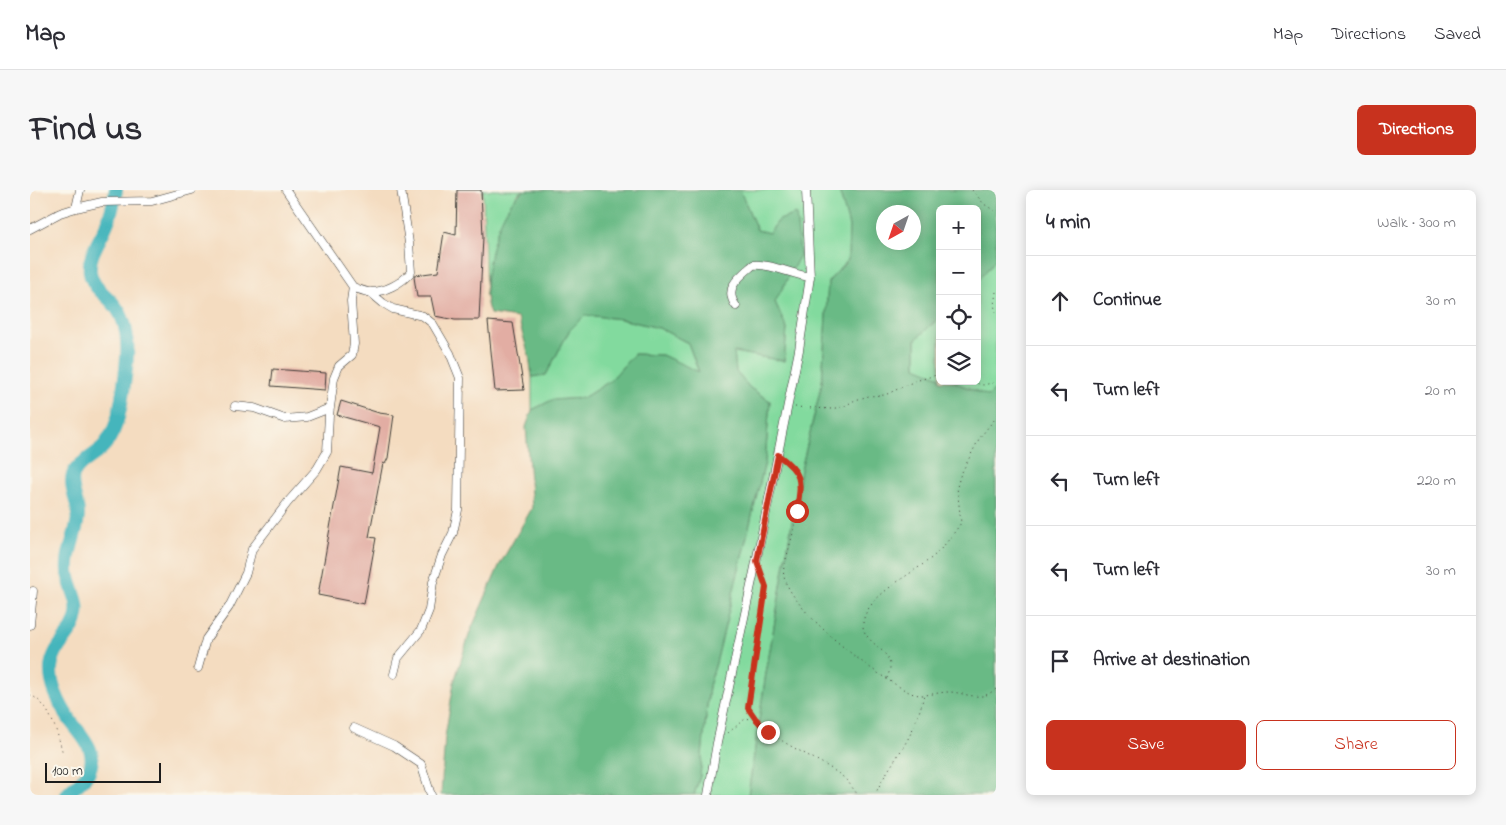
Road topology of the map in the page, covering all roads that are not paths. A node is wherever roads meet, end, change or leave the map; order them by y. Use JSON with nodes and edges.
{"nodes":[{"id":1,"x":80,"y":190,"type":"edge"},
{"id":2,"x":192,"y":190,"type":"edge"},
{"id":3,"x":286,"y":190,"type":"edge"},
{"id":4,"x":401,"y":190,"type":"edge"},
{"id":5,"x":806,"y":190,"type":"edge"},
{"id":6,"x":76,"y":208,"type":"junction"},
{"id":7,"x":30,"y":229,"type":"edge"},
{"id":8,"x":810,"y":277,"type":"junction"},
{"id":9,"x":353,"y":286,"type":"junction"},
{"id":10,"x":370,"y":292,"type":"junction"},
{"id":11,"x":736,"y":306,"type":"dead end"},
{"id":12,"x":235,"y":406,"type":"dead end"},
{"id":13,"x":330,"y":408,"type":"junction"},
{"id":14,"x":33,"y":591,"type":"dead end"},
{"id":15,"x":30,"y":624,"type":"edge"},
{"id":16,"x":198,"y":668,"type":"dead end"},
{"id":17,"x":394,"y":674,"type":"dead end"},
{"id":18,"x":354,"y":728,"type":"dead end"},
{"id":19,"x":431,"y":795,"type":"edge"},
{"id":20,"x":708,"y":795,"type":"edge"}],
"edges":[{"from":1,"to":6,"type":"street"},
{"from":2,"to":6,"type":"street"},
{"from":3,"to":9,"type":"street"},
{"from":4,"to":10,"type":"street"},
{"from":5,"to":8,"type":"street"},
{"from":6,"to":7,"type":"street"},
{"from":8,"to":11,"type":"street"},
{"from":8,"to":20,"type":"street"},
{"from":9,"to":10,"type":"street"},
{"from":9,"to":13,"type":"street"},
{"from":10,"to":17,"type":"street"},
{"from":12,"to":13,"type":"street"},
{"from":13,"to":16,"type":"street"},
{"from":14,"to":15,"type":"street"},
{"from":18,"to":19,"type":"street"}]}
